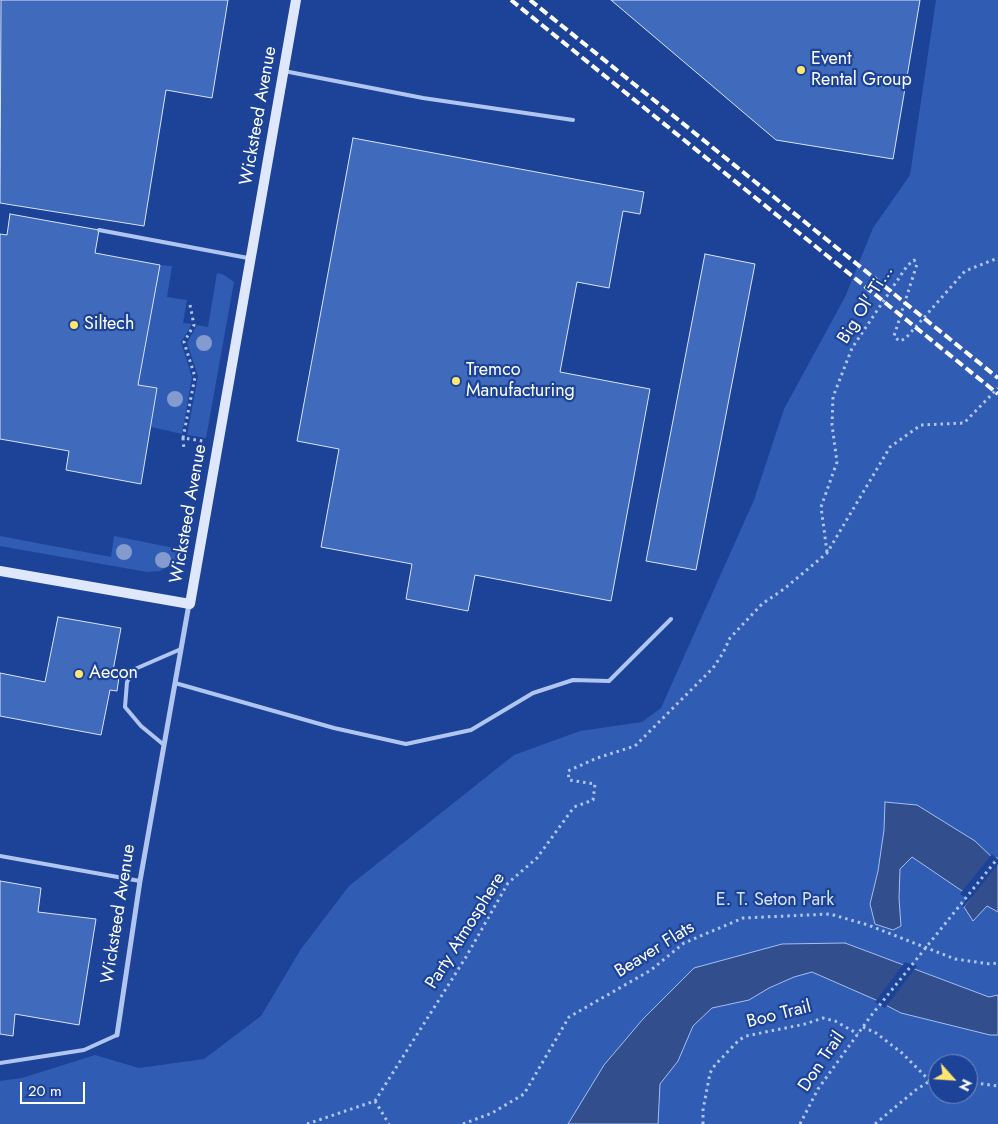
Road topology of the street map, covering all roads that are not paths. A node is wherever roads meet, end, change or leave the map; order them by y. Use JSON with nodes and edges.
{"nodes":[{"id":1,"x":296,"y":0,"type":"edge"},
{"id":2,"x":284,"y":71,"type":"junction"},
{"id":3,"x":573,"y":120,"type":"dead end"},
{"id":4,"x":99,"y":230,"type":"dead end"},
{"id":5,"x":251,"y":258,"type":"junction"},
{"id":6,"x":0,"y":571,"type":"edge"},
{"id":7,"x":190,"y":604,"type":"junction"},
{"id":8,"x":671,"y":619,"type":"dead end"},
{"id":9,"x":182,"y":649,"type":"junction"},
{"id":10,"x":175,"y":683,"type":"junction"},
{"id":11,"x":164,"y":745,"type":"junction"},
{"id":12,"x":0,"y":856,"type":"edge"},
{"id":13,"x":140,"y":881,"type":"junction"},
{"id":14,"x":117,"y":1035,"type":"joint"},
{"id":15,"x":0,"y":1063,"type":"edge"}],
"edges":[{"from":1,"to":2,"type":"street","name":"Wicksteed Avenue"},
{"from":2,"to":3,"type":"lane"},
{"from":2,"to":5,"type":"street","name":"Wicksteed Avenue"},
{"from":4,"to":5,"type":"lane"},
{"from":5,"to":7,"type":"street","name":"Wicksteed Avenue"},
{"from":6,"to":7,"type":"street"},
{"from":7,"to":9,"type":"street","name":"Wicksteed Avenue"},
{"from":8,"to":10,"type":"lane"},
{"from":9,"to":10,"type":"street","name":"Wicksteed Avenue"},
{"from":9,"to":11,"type":"lane"},
{"from":10,"to":11,"type":"street","name":"Wicksteed Avenue"},
{"from":11,"to":13,"type":"street","name":"Wicksteed Avenue"},
{"from":12,"to":13,"type":"lane"},
{"from":13,"to":14,"type":"street","name":"Wicksteed Avenue"},
{"from":14,"to":15,"type":"lane"}]}
